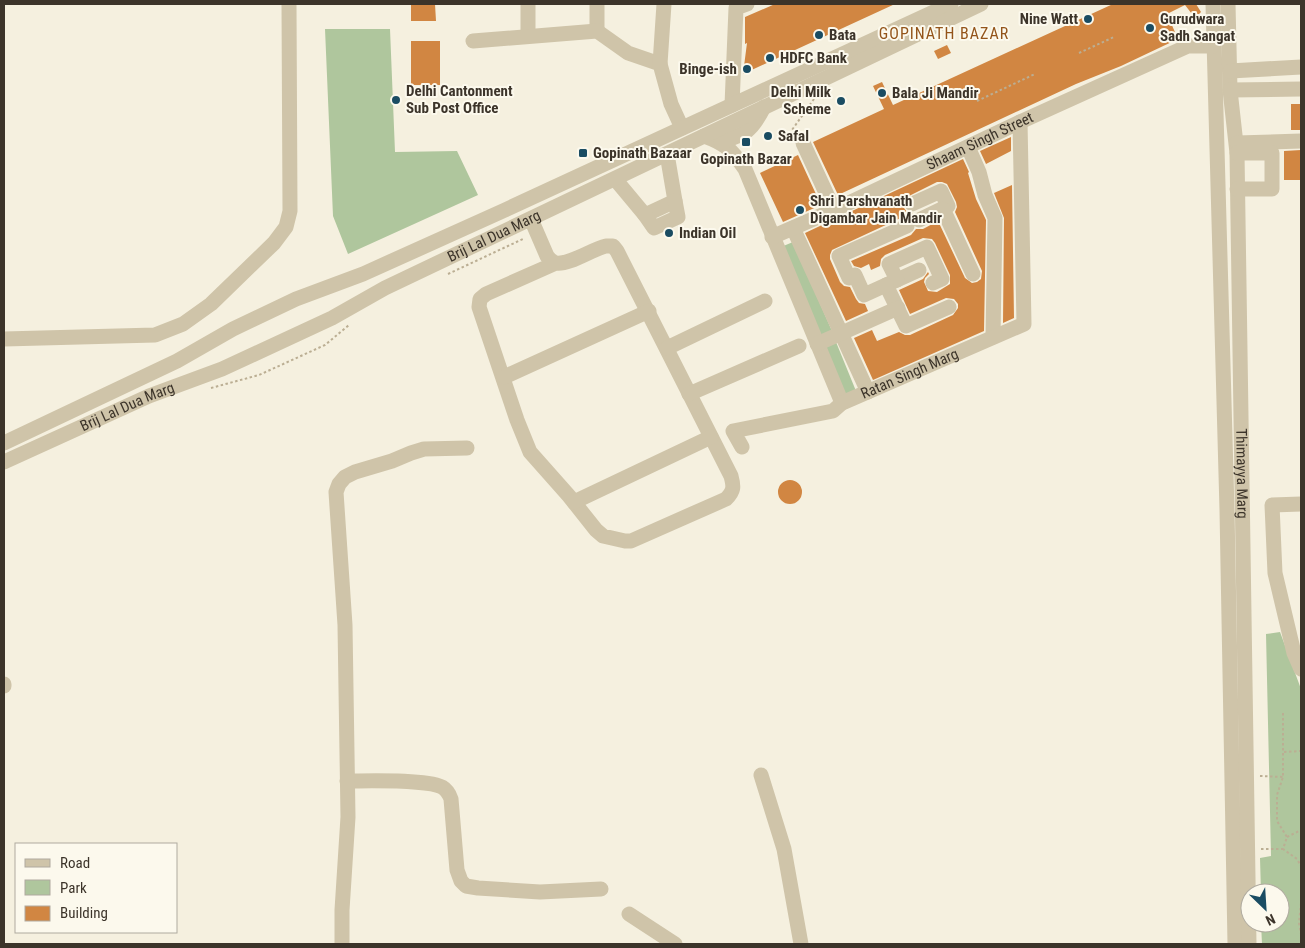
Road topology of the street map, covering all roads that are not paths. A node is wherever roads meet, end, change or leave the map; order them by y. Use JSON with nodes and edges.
{"nodes":[{"id":1,"x":289,"y":4,"type":"edge"},
{"id":2,"x":528,"y":4,"type":"edge"},
{"id":3,"x":597,"y":4,"type":"edge"},
{"id":4,"x":664,"y":4,"type":"edge"},
{"id":5,"x":746,"y":4,"type":"edge"},
{"id":6,"x":948,"y":4,"type":"edge"},
{"id":7,"x":981,"y":4,"type":"edge"},
{"id":8,"x":1213,"y":4,"type":"edge"},
{"id":9,"x":1228,"y":4,"type":"edge"},
{"id":10,"x":597,"y":31,"type":"junction"},
{"id":11,"x":528,"y":36,"type":"junction"},
{"id":12,"x":473,"y":41,"type":"dead end"},
{"id":13,"x":1213,"y":46,"type":"junction"},
{"id":14,"x":660,"y":64,"type":"junction"},
{"id":15,"x":1301,"y":67,"type":"edge"},
{"id":16,"x":1230,"y":71,"type":"junction"},
{"id":17,"x":1301,"y":89,"type":"edge"},
{"id":18,"x":1230,"y":90,"type":"junction"},
{"id":19,"x":732,"y":105,"type":"junction"},
{"id":20,"x":764,"y":107,"type":"junction"},
{"id":21,"x":1020,"y":122,"type":"junction"},
{"id":22,"x":682,"y":128,"type":"junction"},
{"id":23,"x":704,"y":136,"type":"junction"},
{"id":24,"x":1301,"y":141,"type":"edge"},
{"id":25,"x":721,"y":142,"type":"junction"},
{"id":26,"x":800,"y":142,"type":"road end"},
{"id":27,"x":968,"y":147,"type":"junction"},
{"id":28,"x":1237,"y":148,"type":"junction"},
{"id":29,"x":667,"y":154,"type":"junction"},
{"id":30,"x":615,"y":179,"type":"junction"},
{"id":31,"x":1237,"y":189,"type":"junction"},
{"id":32,"x":912,"y":204,"type":"dead end"},
{"id":33,"x":950,"y":206,"type":"junction"},
{"id":34,"x":834,"y":210,"type":"junction"},
{"id":35,"x":531,"y":219,"type":"junction"},
{"id":36,"x":793,"y":228,"type":"junction"},
{"id":37,"x":772,"y":237,"type":"junction"},
{"id":38,"x":556,"y":263,"type":"junction"},
{"id":39,"x":920,"y":270,"type":"dead end"},
{"id":40,"x":973,"y":274,"type":"dead end"},
{"id":41,"x":891,"y":282,"type":"junction"},
{"id":42,"x":933,"y":283,"type":"dead end"},
{"id":43,"x":766,"y":300,"type":"dead end"},
{"id":44,"x":950,"y":307,"type":"dead end"},
{"id":45,"x":898,"y":308,"type":"junction"},
{"id":46,"x":649,"y":312,"type":"junction"},
{"id":47,"x":842,"y":334,"type":"junction"},
{"id":48,"x":993,"y":337,"type":"junction"},
{"id":49,"x":4,"y":339,"type":"edge"},
{"id":50,"x":817,"y":344,"type":"junction"},
{"id":51,"x":799,"y":346,"type":"dead end"},
{"id":52,"x":667,"y":348,"type":"junction"},
{"id":53,"x":504,"y":377,"type":"junction"},
{"id":54,"x":868,"y":392,"type":"junction"},
{"id":55,"x":689,"y":394,"type":"junction"},
{"id":56,"x":842,"y":403,"type":"junction"},
{"id":57,"x":711,"y":437,"type":"junction"},
{"id":58,"x":4,"y":443,"type":"edge"},
{"id":59,"x":742,"y":447,"type":"dead end"},
{"id":60,"x":467,"y":448,"type":"dead end"},
{"id":61,"x":4,"y":462,"type":"edge"},
{"id":62,"x":574,"y":502,"type":"junction"},
{"id":63,"x":1301,"y":504,"type":"edge"},
{"id":64,"x":1235,"y":510,"type":"junction"},
{"id":65,"x":1301,"y":669,"type":"edge"},
{"id":66,"x":761,"y":775,"type":"dead end"},
{"id":67,"x":347,"y":781,"type":"junction"},
{"id":68,"x":601,"y":890,"type":"dead end"},
{"id":69,"x":629,"y":914,"type":"dead end"},
{"id":70,"x":342,"y":944,"type":"edge"},
{"id":71,"x":675,"y":944,"type":"edge"},
{"id":72,"x":801,"y":944,"type":"edge"},
{"id":73,"x":1235,"y":944,"type":"edge"},
{"id":74,"x":1249,"y":944,"type":"edge"}],
"edges":[{"from":1,"to":49,"type":"street"},
{"from":2,"to":11,"type":"street"},
{"from":3,"to":10,"type":"street"},
{"from":4,"to":14,"type":"street"},
{"from":5,"to":19,"type":"street"},
{"from":6,"to":19,"type":"street","name":"Brij Lal Dua Marg"},
{"from":7,"to":20,"type":"street","name":"Brij Lal Dua Marg"},
{"from":8,"to":13,"type":"street","name":"Thimayya Marg"},
{"from":9,"to":16,"type":"street","name":"Thimayya Marg"},
{"from":10,"to":11,"type":"street"},
{"from":10,"to":14,"type":"street"},
{"from":11,"to":12,"type":"street"},
{"from":13,"to":21,"type":"street","name":"Shaam Singh Street"},
{"from":13,"to":64,"type":"street","name":"Thimayya Marg"},
{"from":14,"to":22,"type":"street"},
{"from":15,"to":16,"type":"street"},
{"from":16,"to":18,"type":"street","name":"Thimayya Marg"},
{"from":17,"to":18,"type":"street"},
{"from":18,"to":28,"type":"street","name":"Thimayya Marg"},
{"from":19,"to":22,"type":"street","name":"Brij Lal Dua Marg"},
{"from":20,"to":23,"type":"street","name":"Brij Lal Dua Marg"},
{"from":20,"to":25,"type":"street"},
{"from":21,"to":27,"type":"street","name":"Shaam Singh Street"},
{"from":21,"to":48,"type":"street","name":"Ratan Singh Marg"},
{"from":22,"to":58,"type":"street","name":"Brij Lal Dua Marg"},
{"from":23,"to":25,"type":"street"},
{"from":23,"to":29,"type":"street","name":"Brij Lal Dua Marg"},
{"from":24,"to":28,"type":"street"},
{"from":25,"to":37,"type":"street","name":"Ratan Singh Marg"},
{"from":26,"to":34,"type":"street"},
{"from":27,"to":34,"type":"street","name":"Shaam Singh Street"},
{"from":27,"to":48,"type":"street"},
{"from":28,"to":31,"type":"street","name":"Thimayya Marg"},
{"from":28,"to":31,"type":"street"},
{"from":29,"to":30,"type":"street","name":"Brij Lal Dua Marg"},
{"from":29,"to":30,"type":"street"},
{"from":30,"to":35,"type":"street","name":"Brij Lal Dua Marg"},
{"from":31,"to":64,"type":"street","name":"Thimayya Marg"},
{"from":32,"to":33,"type":"street"},
{"from":33,"to":40,"type":"street"},
{"from":33,"to":41,"type":"street"},
{"from":34,"to":36,"type":"street","name":"Shaam Singh Street"},
{"from":35,"to":38,"type":"street"},
{"from":35,"to":61,"type":"street","name":"Brij Lal Dua Marg"},
{"from":36,"to":37,"type":"street","name":"Shaam Singh Street"},
{"from":36,"to":47,"type":"street"},
{"from":37,"to":50,"type":"street","name":"Ratan Singh Marg"},
{"from":38,"to":46,"type":"street"},
{"from":38,"to":53,"type":"street"},
{"from":39,"to":41,"type":"street"},
{"from":41,"to":42,"type":"street"},
{"from":41,"to":45,"type":"street"},
{"from":43,"to":52,"type":"street"},
{"from":44,"to":45,"type":"street"},
{"from":45,"to":47,"type":"street"},
{"from":46,"to":52,"type":"street"},
{"from":46,"to":53,"type":"street"},
{"from":47,"to":50,"type":"street"},
{"from":47,"to":54,"type":"street"},
{"from":48,"to":54,"type":"street","name":"Ratan Singh Marg"},
{"from":50,"to":56,"type":"street","name":"Ratan Singh Marg"},
{"from":51,"to":55,"type":"street"},
{"from":52,"to":55,"type":"street"},
{"from":53,"to":62,"type":"street"},
{"from":54,"to":56,"type":"street","name":"Ratan Singh Marg"},
{"from":55,"to":57,"type":"street"},
{"from":56,"to":59,"type":"street"},
{"from":57,"to":62,"type":"street"},
{"from":57,"to":62,"type":"street"},
{"from":60,"to":67,"type":"street"},
{"from":63,"to":65,"type":"street"},
{"from":64,"to":73,"type":"street","name":"Thimayya Marg"},
{"from":64,"to":74,"type":"street","name":"Thimayya Marg"},
{"from":66,"to":72,"type":"street"},
{"from":67,"to":68,"type":"street"},
{"from":67,"to":70,"type":"street"},
{"from":69,"to":71,"type":"street"}]}
